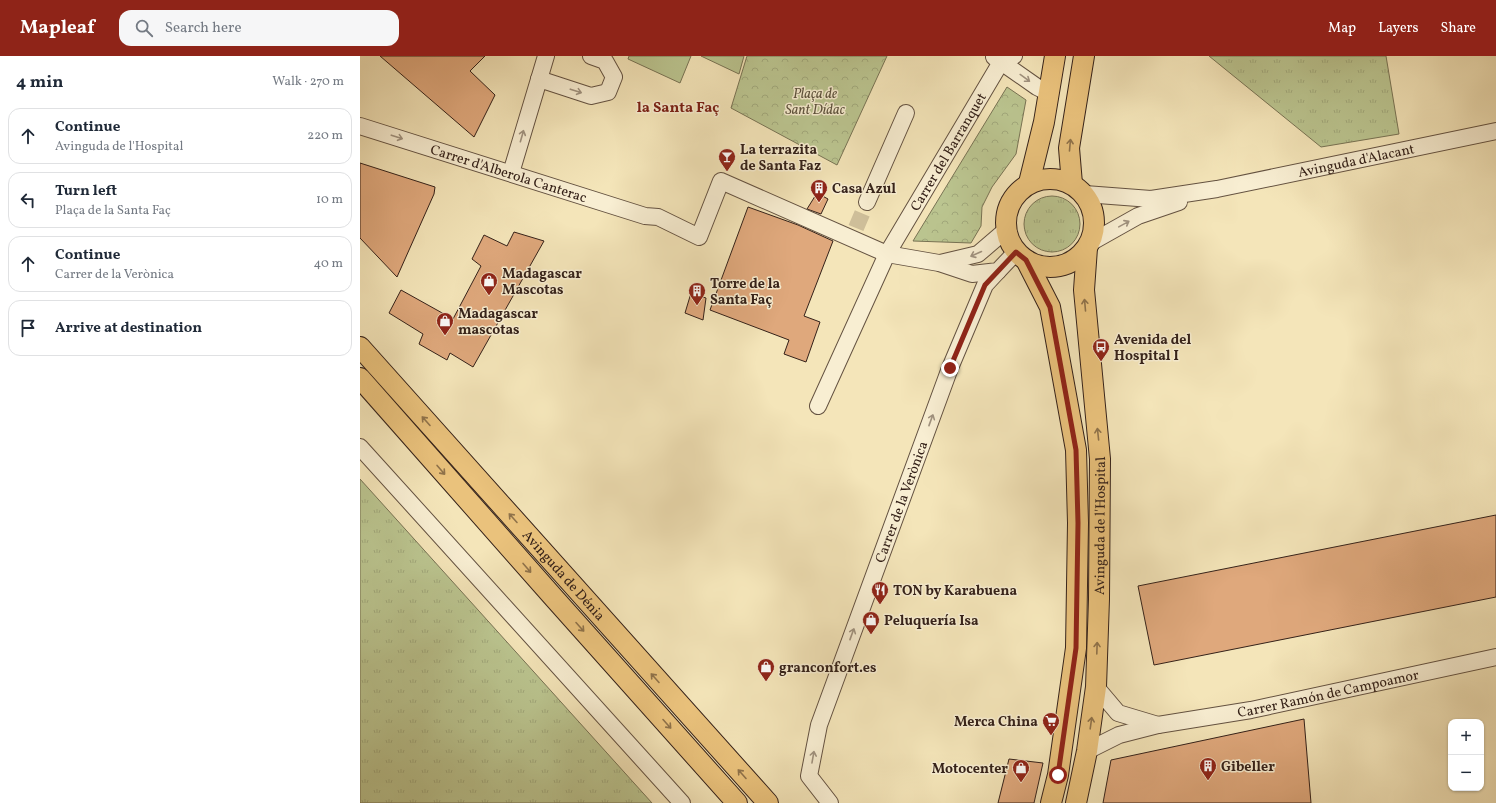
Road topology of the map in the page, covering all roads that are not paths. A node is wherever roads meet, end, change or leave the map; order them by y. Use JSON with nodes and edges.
{"nodes":[{"id":1,"x":546,"y":56,"type":"edge"},
{"id":2,"x":592,"y":56,"type":"edge"},
{"id":3,"x":1055,"y":56,"type":"edge"},
{"id":4,"x":1084,"y":56,"type":"edge"},
{"id":5,"x":1002,"y":58,"type":"edge"},
{"id":6,"x":539,"y":79,"type":"junction"},
{"id":7,"x":1049,"y":93,"type":"junction"},
{"id":8,"x":906,"y":113,"type":"dead end"},
{"id":9,"x":360,"y":126,"type":"edge"},
{"id":10,"x":1496,"y":131,"type":"edge"},
{"id":11,"x":511,"y":173,"type":"junction"},
{"id":12,"x":1029,"y":183,"type":"junction"},
{"id":13,"x":1078,"y":189,"type":"junction"},
{"id":14,"x":1217,"y":189,"type":"junction"},
{"id":15,"x":867,"y":202,"type":"tunnel mouth"},
{"id":16,"x":1006,"y":230,"type":"junction"},
{"id":17,"x":1089,"y":245,"type":"junction"},
{"id":18,"x":883,"y":252,"type":"junction"},
{"id":19,"x":1021,"y":256,"type":"junction"},
{"id":20,"x":939,"y":264,"type":"junction"},
{"id":21,"x":998,"y":271,"type":"junction"},
{"id":22,"x":360,"y":335,"type":"edge"},
{"id":23,"x":366,"y":354,"type":"edge"},
{"id":24,"x":360,"y":378,"type":"edge"},
{"id":25,"x":818,"y":406,"type":"dead end"},
{"id":26,"x":360,"y":447,"type":"edge"},
{"id":27,"x":1496,"y":657,"type":"edge"},
{"id":28,"x":1096,"y":687,"type":"junction"},
{"id":29,"x":1158,"y":725,"type":"junction"},
{"id":30,"x":1087,"y":751,"type":"junction"},
{"id":31,"x":682,"y":803,"type":"edge"},
{"id":32,"x":737,"y":803,"type":"edge"},
{"id":33,"x":768,"y":803,"type":"edge"},
{"id":34,"x":830,"y":803,"type":"edge"},
{"id":35,"x":1051,"y":803,"type":"edge"},
{"id":36,"x":1076,"y":803,"type":"edge"}],
"edges":[{"from":1,"to":6,"type":"street"},
{"from":6,"to":2,"type":"street","one_way":true},
{"from":3,"to":7,"type":"main road"},
{"from":13,"to":4,"type":"main road","one_way":true},
{"from":5,"to":7,"type":"street","one_way":true},
{"from":5,"to":18,"type":"street","name":"Carrer del Barranquet"},
{"from":11,"to":6,"type":"street","one_way":true},
{"from":7,"to":12,"type":"main road"},
{"from":8,"to":15,"type":"street"},
{"from":9,"to":11,"type":"street","name":"Carrer d'Alberola Canterac","one_way":true},
{"from":10,"to":14,"type":"street","name":"Avinguda d'Alacant"},
{"from":11,"to":18,"type":"street","name":"Carrer d'Alberola Canterac"},
{"from":12,"to":13,"type":"main road"},
{"from":12,"to":16,"type":"main road"},
{"from":13,"to":14,"type":"street","name":"Avinguda d'Alacant"},
{"from":13,"to":17,"type":"main road"},
{"from":17,"to":14,"type":"street","name":"Avinguda d'Alacant","one_way":true},
{"from":16,"to":19,"type":"main road"},
{"from":16,"to":20,"type":"street","one_way":true},
{"from":17,"to":19,"type":"main road"},
{"from":28,"to":17,"type":"main road","name":"Avinguda de l'Hospital","one_way":true},
{"from":18,"to":20,"type":"street"},
{"from":18,"to":25,"type":"street","name":"Carrer del Barranquet"},
{"from":19,"to":21,"type":"street","name":"Carrer de la Verònica"},
{"from":19,"to":35,"type":"main road","name":"Avinguda de l'Hospital"},
{"from":20,"to":21,"type":"street"},
{"from":34,"to":21,"type":"street","name":"Carrer de la Verònica","one_way":true},
{"from":22,"to":23,"type":"street"},
{"from":33,"to":23,"type":"main road","name":"Avinguda de Dénia","one_way":true},
{"from":24,"to":32,"type":"main road","name":"Avinguda de Dénia","one_way":true},
{"from":26,"to":31,"type":"street"},
{"from":27,"to":29,"type":"street","name":"Carrer Ramón de Campoamor"},
{"from":28,"to":29,"type":"street","name":"Carrer Ramón de Campoamor"},
{"from":30,"to":28,"type":"main road","name":"Avinguda de l'Hospital","one_way":true},
{"from":29,"to":30,"type":"street","name":"Carrer Ramón de Campoamor"},
{"from":30,"to":36,"type":"main road","name":"Avinguda de l'Hospital"}]}
